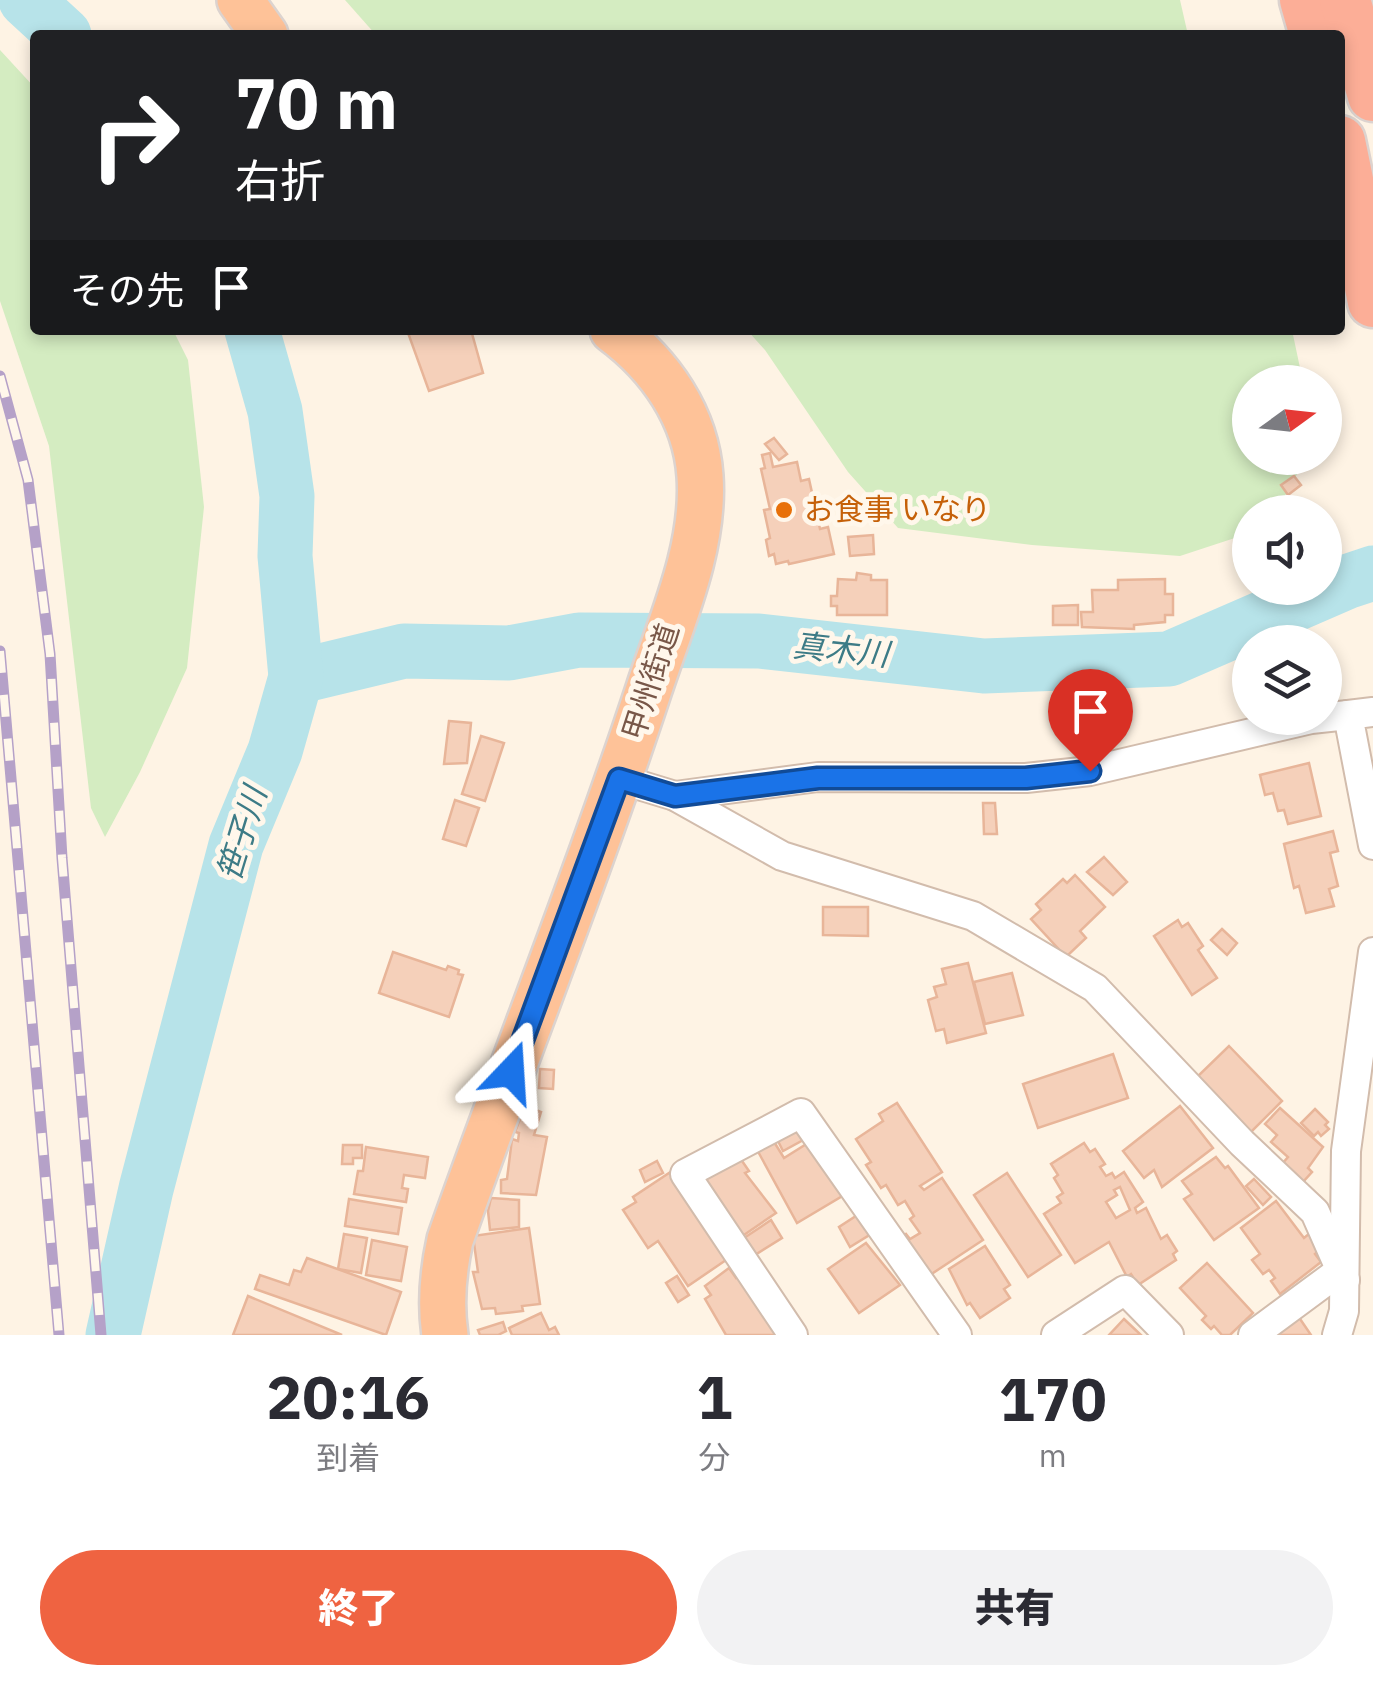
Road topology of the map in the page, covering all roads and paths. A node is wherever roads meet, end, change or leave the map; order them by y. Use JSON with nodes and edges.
{"nodes":[{"id":1,"x":240,"y":0,"type":"edge"},
{"id":2,"x":1305,"y":0,"type":"edge"},
{"id":3,"x":1345,"y":0,"type":"edge"},
{"id":4,"x":261,"y":30,"type":"edge"},
{"id":5,"x":1313,"y":30,"type":"edge"},
{"id":6,"x":1373,"y":96,"type":"edge"},
{"id":7,"x":1345,"y":165,"type":"edge"},
{"id":8,"x":1373,"y":302,"type":"edge"},
{"id":9,"x":620,"y":335,"type":"edge"},
{"id":10,"x":1361,"y":714,"type":"edge"},
{"id":11,"x":625,"y":762,"type":"junction"},
{"id":12,"x":675,"y":796,"type":"junction"},
{"id":13,"x":1373,"y":845,"type":"edge"},
{"id":14,"x":1373,"y":952,"type":"edge"},
{"id":15,"x":1343,"y":1275,"type":"junction"},
{"id":16,"x":445,"y":1335,"type":"edge"},
{"id":17,"x":793,"y":1335,"type":"edge"},
{"id":18,"x":957,"y":1335,"type":"edge"},
{"id":19,"x":1056,"y":1335,"type":"edge"},
{"id":20,"x":1169,"y":1335,"type":"edge"},
{"id":21,"x":1253,"y":1335,"type":"edge"},
{"id":22,"x":1336,"y":1335,"type":"edge"}],
"edges":[{"from":1,"to":4,"type":"highway"},
{"from":2,"to":5,"type":"highway"},
{"from":3,"to":6,"type":"highway"},
{"from":7,"to":8,"type":"highway"},
{"from":9,"to":11,"type":"highway","name":"甲州街道"},
{"from":10,"to":12,"type":"street"},
{"from":10,"to":13,"type":"street"},
{"from":11,"to":12,"type":"street"},
{"from":11,"to":16,"type":"highway","name":"甲州街道"},
{"from":12,"to":15,"type":"street"},
{"from":14,"to":15,"type":"street"},
{"from":15,"to":21,"type":"street"},
{"from":15,"to":22,"type":"street"},
{"from":17,"to":18,"type":"street"},
{"from":19,"to":20,"type":"street"}]}
